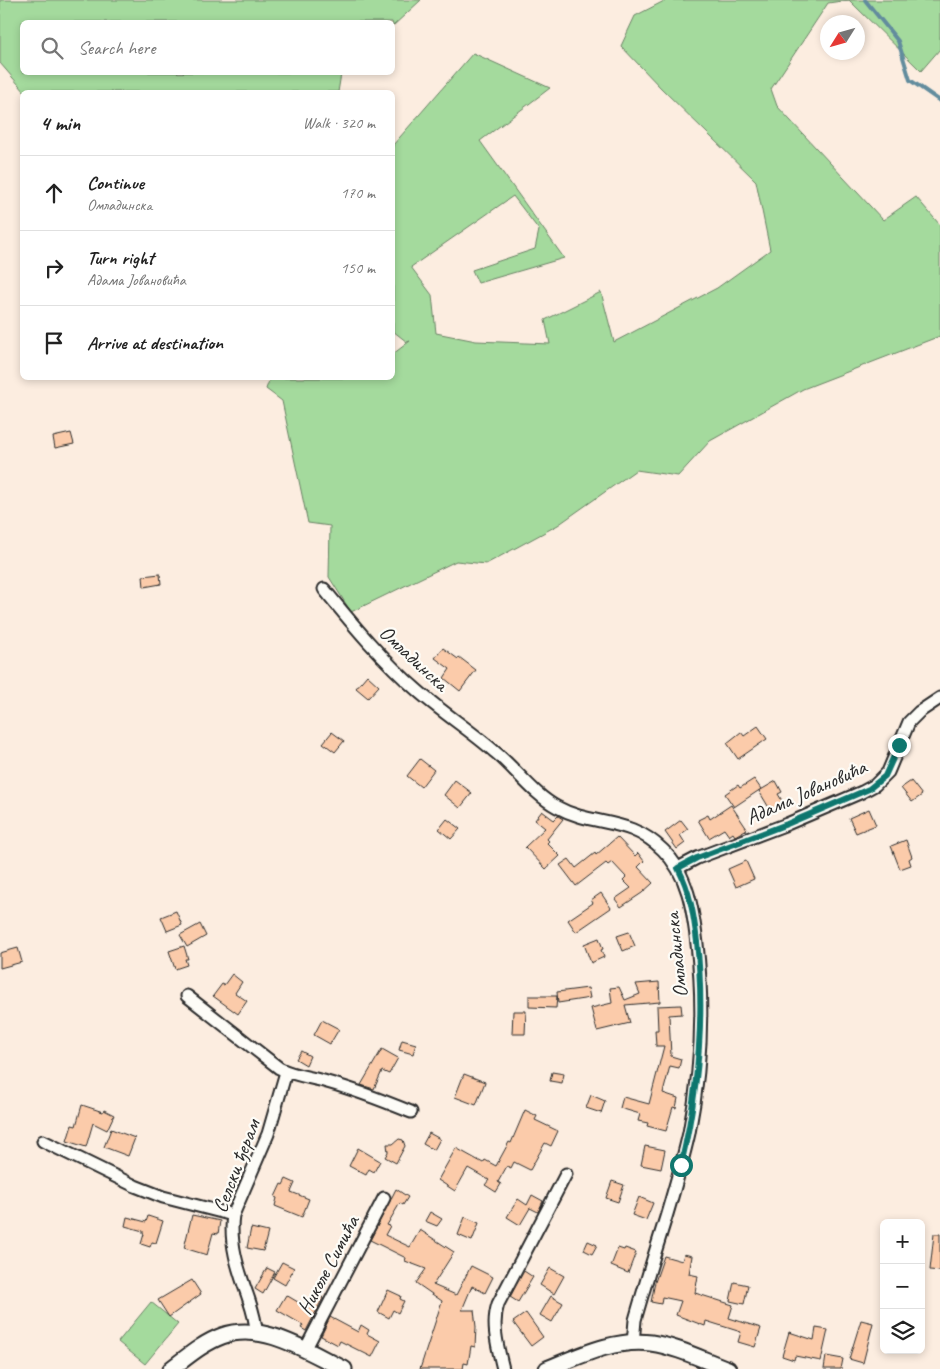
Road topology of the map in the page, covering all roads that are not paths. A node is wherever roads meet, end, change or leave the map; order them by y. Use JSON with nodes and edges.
{"nodes":[{"id":1,"x":324,"y":589,"type":"dead end"},
{"id":2,"x":940,"y":698,"type":"edge"},
{"id":3,"x":678,"y":868,"type":"junction"},
{"id":4,"x":187,"y":996,"type":"dead end"},
{"id":5,"x":286,"y":1072,"type":"junction"},
{"id":6,"x":411,"y":1112,"type":"dead end"},
{"id":7,"x":43,"y":1141,"type":"dead end"},
{"id":8,"x":566,"y":1174,"type":"dead end"},
{"id":9,"x":384,"y":1198,"type":"dead end"},
{"id":10,"x":233,"y":1215,"type":"junction"},
{"id":11,"x":256,"y":1332,"type":"junction"},
{"id":12,"x":633,"y":1343,"type":"junction"},
{"id":13,"x":304,"y":1350,"type":"junction"},
{"id":14,"x":171,"y":1369,"type":"edge"},
{"id":15,"x":344,"y":1369,"type":"edge"},
{"id":16,"x":503,"y":1369,"type":"edge"},
{"id":17,"x":547,"y":1369,"type":"edge"},
{"id":18,"x":728,"y":1369,"type":"edge"}],
"edges":[{"from":1,"to":3,"type":"street","name":"Омладинска"},
{"from":2,"to":3,"type":"street","name":"Адама Јовановића"},
{"from":3,"to":12,"type":"street","name":"Омладинска"},
{"from":4,"to":5,"type":"street"},
{"from":5,"to":6,"type":"street"},
{"from":5,"to":10,"type":"street","name":"Селски ђерам"},
{"from":7,"to":10,"type":"street"},
{"from":8,"to":16,"type":"street"},
{"from":9,"to":13,"type":"street","name":"Николе Симића"},
{"from":10,"to":11,"type":"street","name":"Селски ђерам"},
{"from":11,"to":13,"type":"street"},
{"from":11,"to":14,"type":"street"},
{"from":12,"to":17,"type":"street"},
{"from":12,"to":18,"type":"street"},
{"from":13,"to":15,"type":"street"}]}
